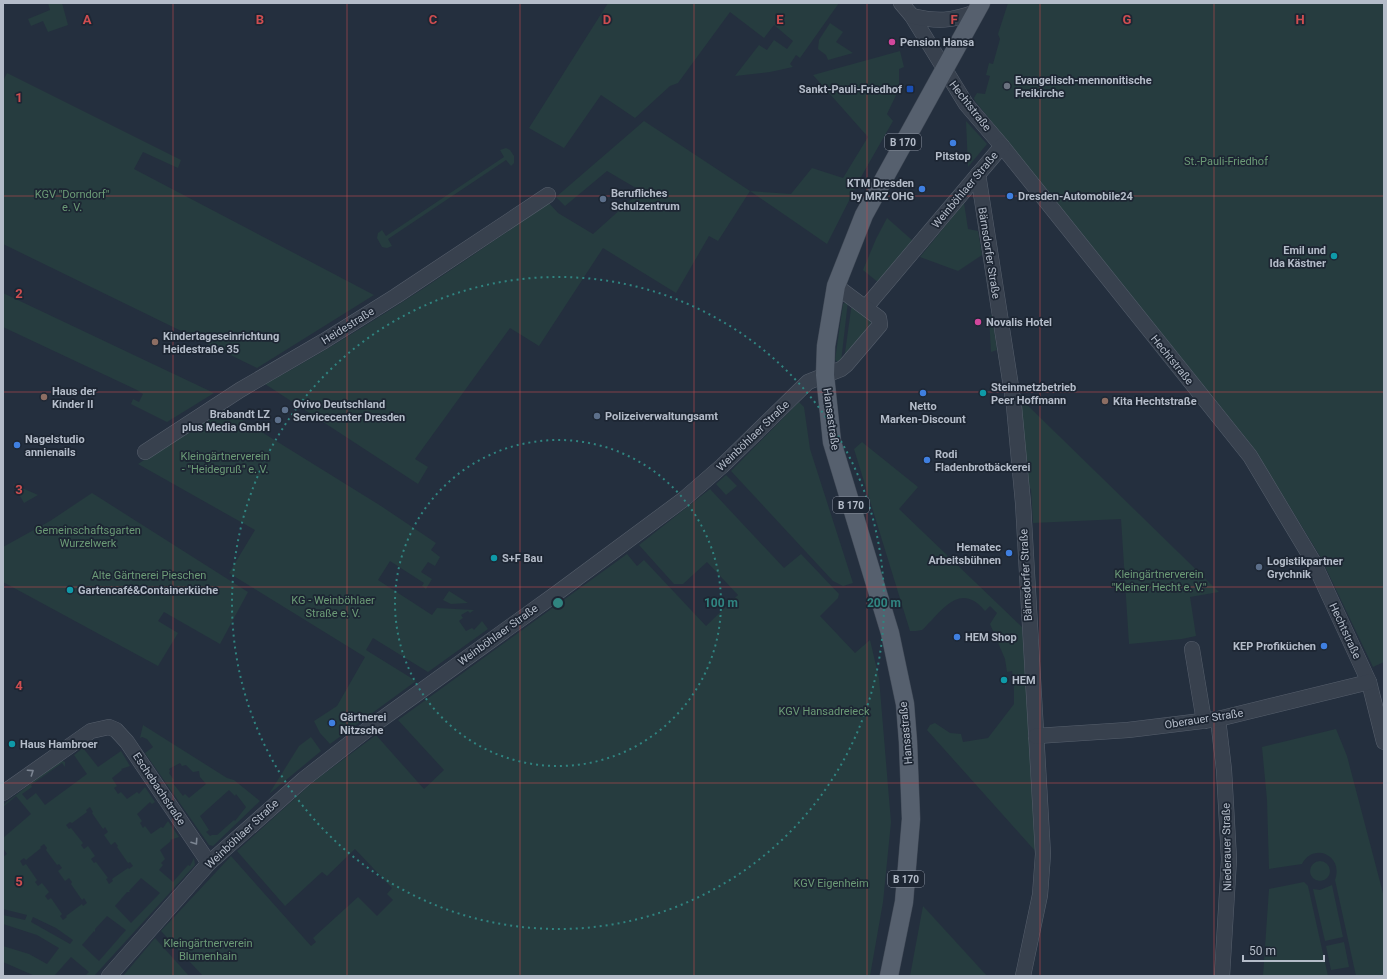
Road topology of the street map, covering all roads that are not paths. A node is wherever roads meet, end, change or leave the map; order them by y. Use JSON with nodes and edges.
{"nodes":[{"id":1,"x":901,"y":3,"type":"edge"},
{"id":2,"x":979,"y":8,"type":"edge"},
{"id":3,"x":912,"y":16,"type":"junction"},
{"id":4,"x":943,"y":70,"type":"junction"},
{"id":5,"x":1002,"y":146,"type":"junction"},
{"id":6,"x":978,"y":174,"type":"junction"},
{"id":7,"x":548,"y":195,"type":"dead end"},
{"id":8,"x":836,"y":286,"type":"junction"},
{"id":9,"x":866,"y":307,"type":"junction"},
{"id":10,"x":825,"y":375,"type":"junction"},
{"id":11,"x":145,"y":452,"type":"dead end"},
{"id":12,"x":1192,"y":649,"type":"dead end"},
{"id":13,"x":1369,"y":682,"type":"junction"},
{"id":14,"x":1211,"y":720,"type":"junction"},
{"id":15,"x":1036,"y":736,"type":"junction"},
{"id":16,"x":1384,"y":742,"type":"edge"},
{"id":17,"x":3,"y":793,"type":"edge"},
{"id":18,"x":209,"y":863,"type":"junction"},
{"id":19,"x":109,"y":976,"type":"edge"},
{"id":20,"x":889,"y":976,"type":"edge"},
{"id":21,"x":1023,"y":976,"type":"edge"},
{"id":22,"x":1222,"y":976,"type":"edge"}],
"edges":[{"from":1,"to":3,"type":"street","name":"Hechtstraße"},
{"from":2,"to":3,"type":"street"},
{"from":2,"to":4,"type":"main road","number":"B 170"},
{"from":3,"to":4,"type":"street","name":"Hechtstraße"},
{"from":4,"to":5,"type":"street","name":"Hechtstraße"},
{"from":4,"to":8,"type":"main road","name":"Hansastraße","number":"B 170"},
{"from":5,"to":6,"type":"street","name":"Weinböhlaer Straße"},
{"from":5,"to":13,"type":"street","name":"Hechtstraße"},
{"from":6,"to":9,"type":"street","name":"Weinböhlaer Straße"},
{"from":6,"to":15,"type":"street","name":"Bärnsdorfer Straße"},
{"from":7,"to":11,"type":"street","name":"Heidestraße"},
{"from":8,"to":9,"type":"street","name":"Weinböhlaer Straße"},
{"from":8,"to":10,"type":"main road","name":"Hansastraße","number":"B 170"},
{"from":9,"to":10,"type":"street","name":"Weinböhlaer Straße"},
{"from":10,"to":18,"type":"street","name":"Weinböhlaer Straße"},
{"from":10,"to":20,"type":"main road","name":"Hansastraße","number":"B 170"},
{"from":12,"to":14,"type":"street","name":"Niederauer Straße"},
{"from":13,"to":14,"type":"street","name":"Oberauer Straße"},
{"from":13,"to":16,"type":"street","name":"Hechtstraße"},
{"from":14,"to":15,"type":"street","name":"Oberauer Straße"},
{"from":14,"to":22,"type":"street","name":"Niederauer Straße"},
{"from":15,"to":21,"type":"street","name":"Bärnsdorfer Straße"},
{"from":17,"to":18,"type":"street","name":"Eschebachstraße","one_way":true},
{"from":18,"to":19,"type":"street","name":"Weinböhlaer Straße"}]}
